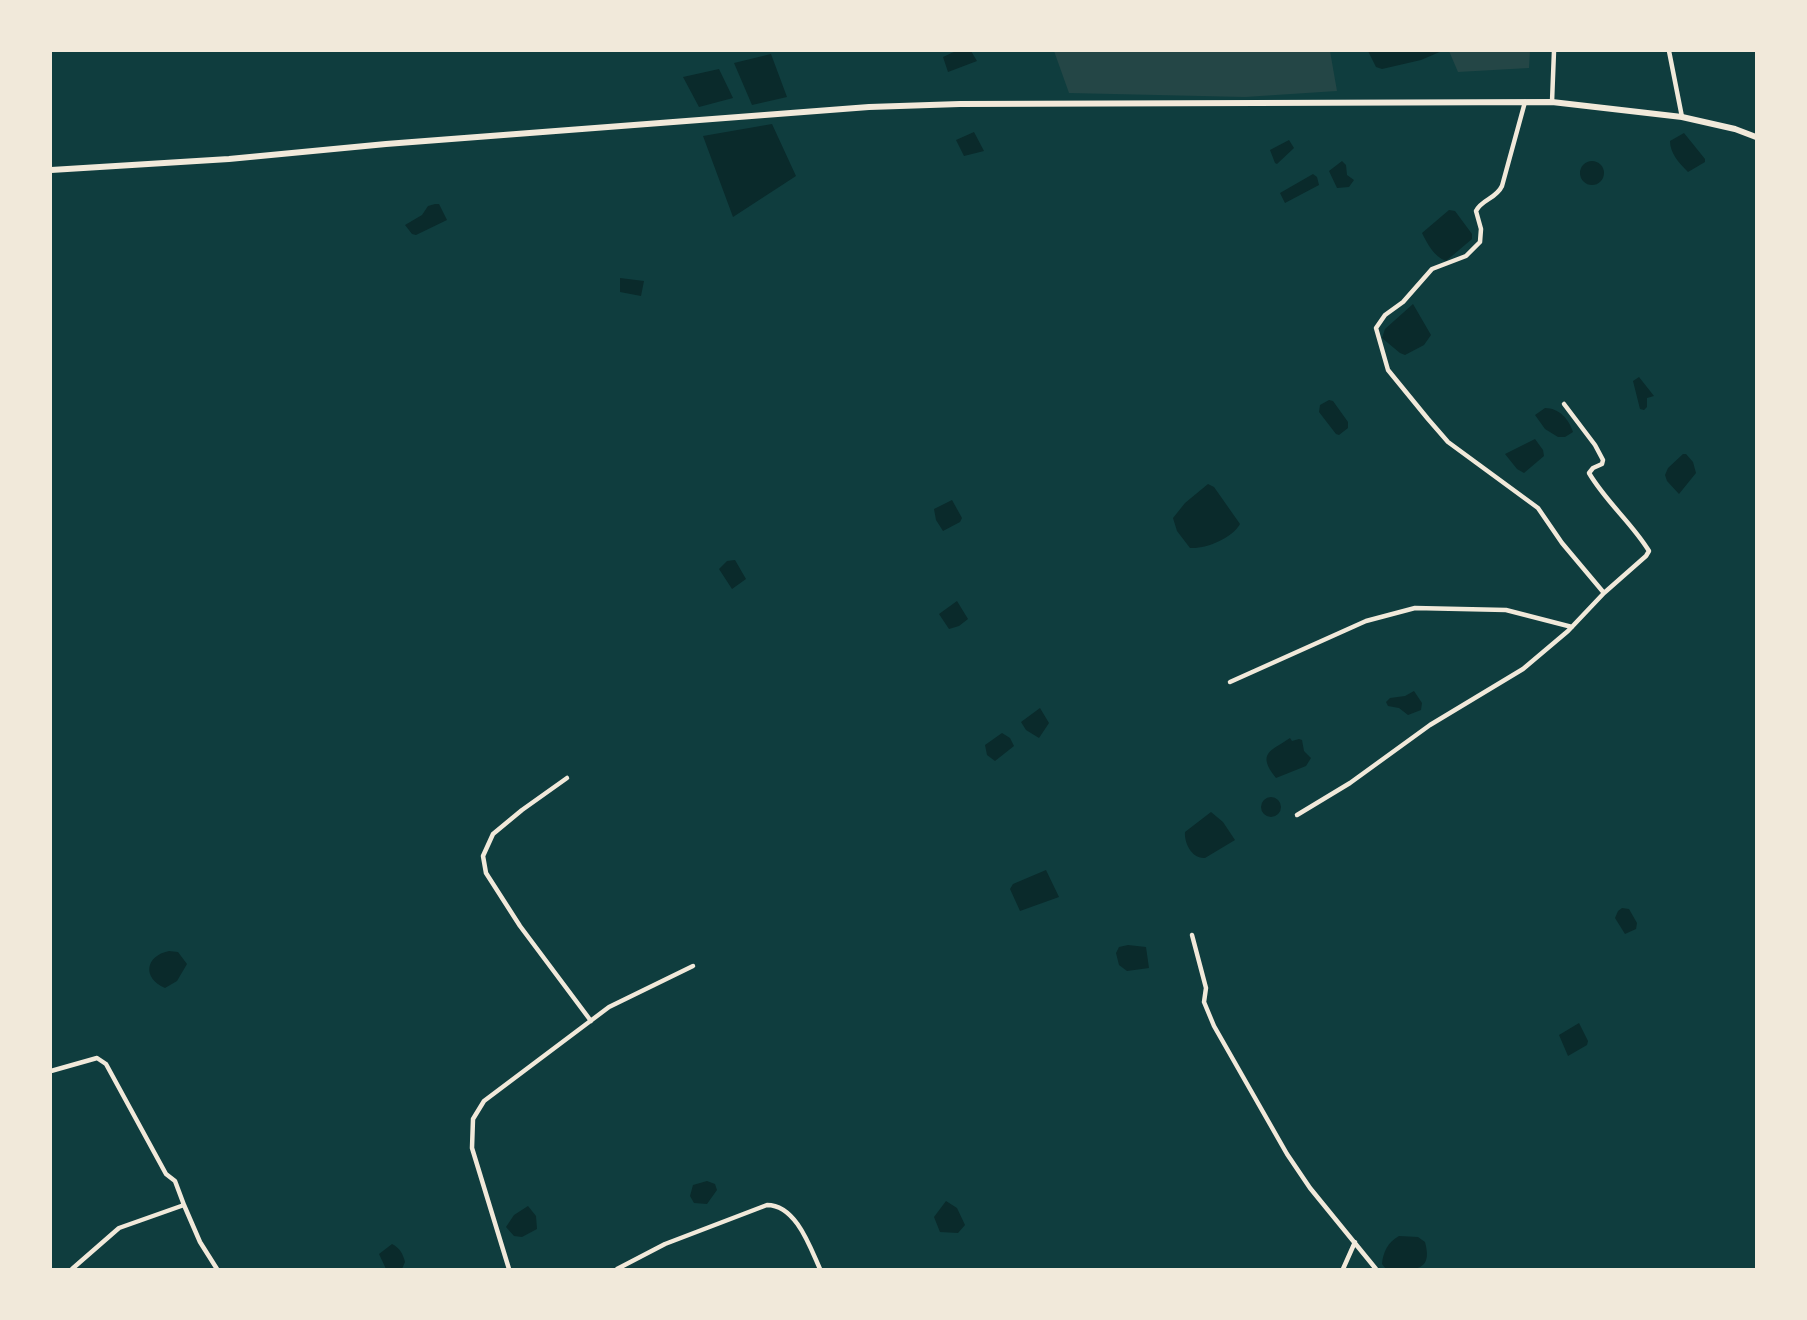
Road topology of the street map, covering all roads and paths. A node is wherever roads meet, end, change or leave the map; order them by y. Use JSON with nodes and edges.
{"nodes":[{"id":1,"x":1554,"y":51,"type":"edge"},
{"id":2,"x":1669,"y":51,"type":"edge"},
{"id":3,"x":1525,"y":102,"type":"junction"},
{"id":4,"x":1552,"y":102,"type":"junction"},
{"id":5,"x":1682,"y":117,"type":"junction"},
{"id":6,"x":1756,"y":137,"type":"edge"},
{"id":7,"x":51,"y":170,"type":"edge"},
{"id":8,"x":1564,"y":404,"type":"dead end"},
{"id":9,"x":1604,"y":593,"type":"junction"},
{"id":10,"x":1572,"y":627,"type":"junction"},
{"id":11,"x":1230,"y":682,"type":"dead end"},
{"id":12,"x":567,"y":778,"type":"dead end"},
{"id":13,"x":1297,"y":816,"type":"dead end"},
{"id":14,"x":1192,"y":934,"type":"dead end"},
{"id":15,"x":693,"y":965,"type":"dead end"},
{"id":16,"x":590,"y":1021,"type":"junction"},
{"id":17,"x":51,"y":1071,"type":"edge"},
{"id":18,"x":184,"y":1205,"type":"junction"},
{"id":19,"x":1355,"y":1242,"type":"junction"},
{"id":20,"x":72,"y":1269,"type":"edge"},
{"id":21,"x":217,"y":1269,"type":"edge"},
{"id":22,"x":509,"y":1269,"type":"edge"},
{"id":23,"x":617,"y":1269,"type":"edge"},
{"id":24,"x":820,"y":1269,"type":"edge"},
{"id":25,"x":1343,"y":1269,"type":"edge"},
{"id":26,"x":1376,"y":1269,"type":"edge"}],
"edges":[{"from":1,"to":4,"type":"street"},
{"from":2,"to":5,"type":"street"},
{"from":3,"to":4,"type":"main road"},
{"from":3,"to":7,"type":"main road"},
{"from":3,"to":9,"type":"street"},
{"from":4,"to":5,"type":"main road"},
{"from":5,"to":6,"type":"main road"},
{"from":8,"to":9,"type":"street"},
{"from":9,"to":10,"type":"street"},
{"from":10,"to":11,"type":"street"},
{"from":10,"to":13,"type":"street"},
{"from":12,"to":16,"type":"street"},
{"from":14,"to":19,"type":"street"},
{"from":15,"to":16,"type":"street"},
{"from":16,"to":22,"type":"street"},
{"from":17,"to":18,"type":"street"},
{"from":18,"to":20,"type":"street"},
{"from":18,"to":21,"type":"street"},
{"from":19,"to":25,"type":"street"},
{"from":19,"to":26,"type":"street"},
{"from":23,"to":24,"type":"street"}]}
